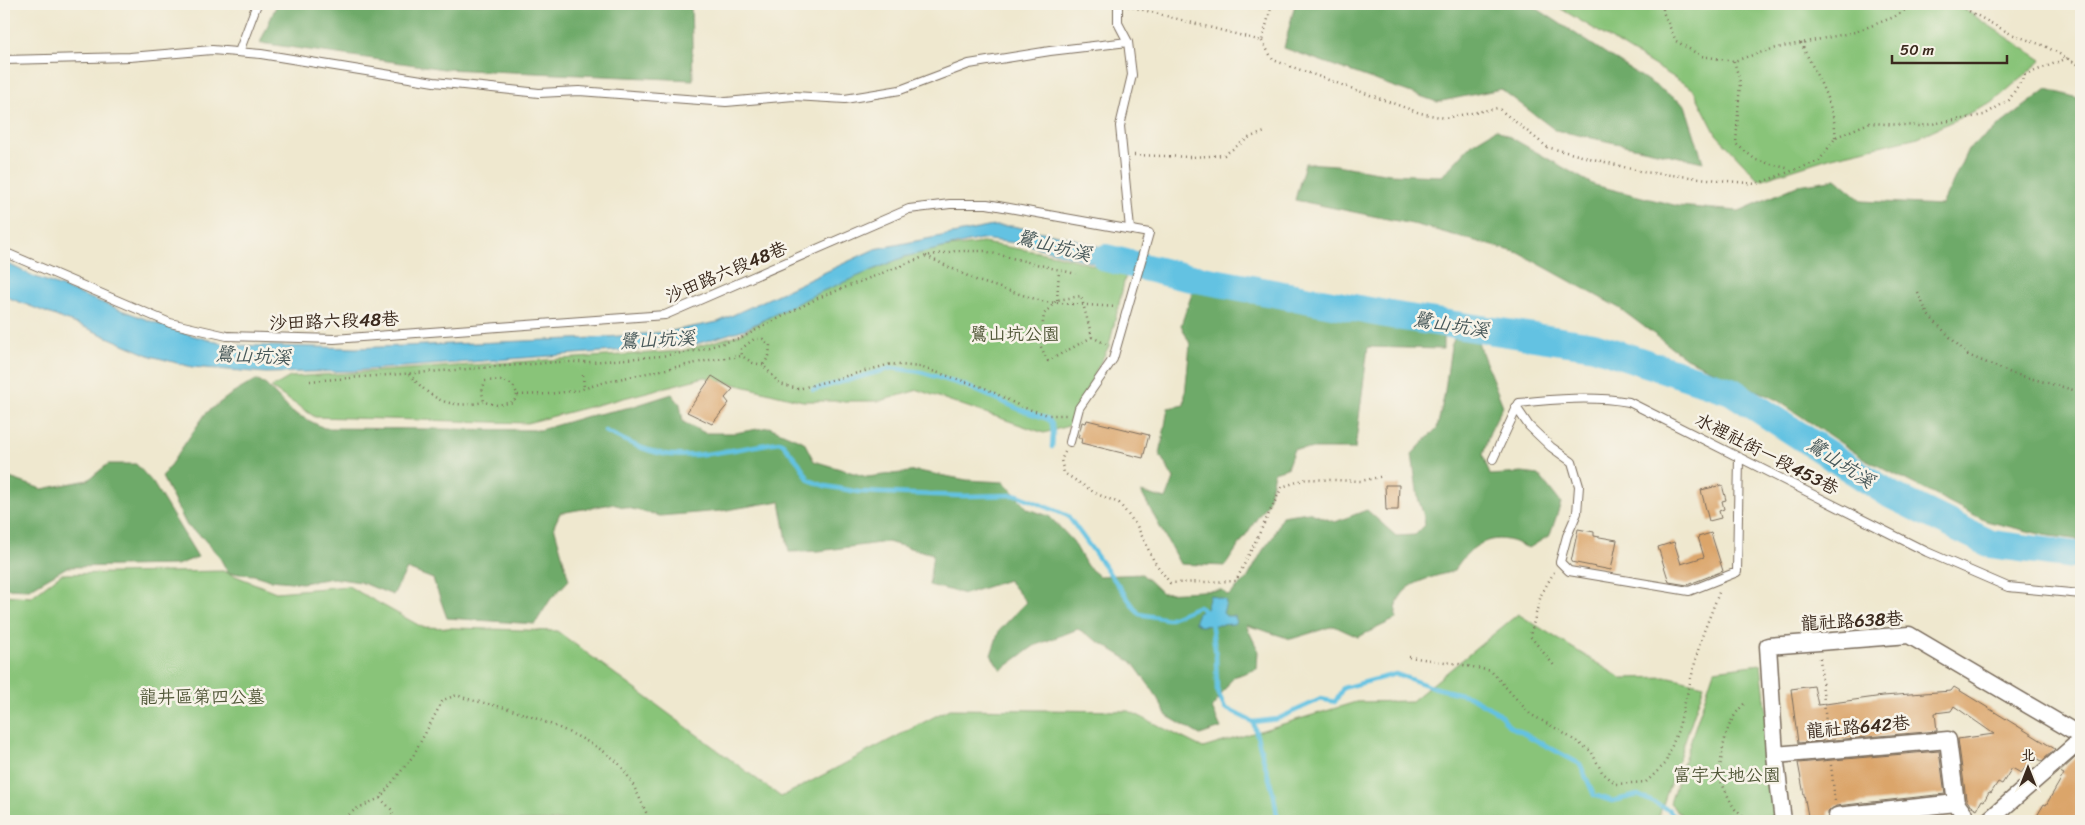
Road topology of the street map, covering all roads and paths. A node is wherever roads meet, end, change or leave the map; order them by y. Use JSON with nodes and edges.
{"nodes":[{"id":1,"x":257,"y":4,"type":"edge"},
{"id":2,"x":1119,"y":4,"type":"edge"},
{"id":3,"x":1272,"y":4,"type":"edge"},
{"id":4,"x":1663,"y":4,"type":"edge"},
{"id":5,"x":1915,"y":4,"type":"edge"},
{"id":6,"x":1956,"y":4,"type":"edge"},
{"id":7,"x":1262,"y":41,"type":"junction"},
{"id":8,"x":1128,"y":42,"type":"junction"},
{"id":9,"x":1801,"y":43,"type":"junction"},
{"id":10,"x":239,"y":52,"type":"junction"},
{"id":11,"x":2068,"y":58,"type":"junction"},
{"id":12,"x":4,"y":60,"type":"edge"},
{"id":13,"x":1734,"y":61,"type":"junction"},
{"id":14,"x":2081,"y":66,"type":"edge"},
{"id":15,"x":1265,"y":132,"type":"dead end"},
{"id":16,"x":1836,"y":137,"type":"junction"},
{"id":17,"x":1122,"y":154,"type":"junction"},
{"id":18,"x":1793,"y":169,"type":"junction"},
{"id":19,"x":1130,"y":229,"type":"junction"},
{"id":20,"x":4,"y":252,"type":"edge"},
{"id":21,"x":926,"y":256,"type":"junction"},
{"id":22,"x":1059,"y":270,"type":"junction"},
{"id":23,"x":1076,"y":274,"type":"dead end"},
{"id":24,"x":1918,"y":293,"type":"dead end"},
{"id":25,"x":1058,"y":300,"type":"junction"},
{"id":26,"x":1128,"y":308,"type":"junction"},
{"id":27,"x":745,"y":336,"type":"junction"},
{"id":28,"x":1092,"y":337,"type":"junction"},
{"id":29,"x":748,"y":343,"type":"junction"},
{"id":30,"x":1116,"y":350,"type":"junction"},
{"id":31,"x":742,"y":356,"type":"junction"},
{"id":32,"x":763,"y":365,"type":"junction"},
{"id":33,"x":409,"y":374,"type":"junction"},
{"id":34,"x":583,"y":375,"type":"dead end"},
{"id":35,"x":310,"y":382,"type":"dead end"},
{"id":36,"x":584,"y":388,"type":"junction"},
{"id":37,"x":2081,"y":392,"type":"edge"},
{"id":38,"x":517,"y":395,"type":"junction"},
{"id":39,"x":484,"y":402,"type":"junction"},
{"id":40,"x":1516,"y":407,"type":"junction"},
{"id":41,"x":1077,"y":416,"type":"junction"},
{"id":42,"x":1070,"y":442,"type":"joint"},
{"id":43,"x":1739,"y":457,"type":"junction"},
{"id":44,"x":1493,"y":458,"type":"dead end"},
{"id":45,"x":1384,"y":476,"type":"dead end"},
{"id":46,"x":1560,"y":562,"type":"junction"},
{"id":47,"x":1725,"y":577,"type":"junction"},
{"id":48,"x":2081,"y":594,"type":"edge"},
{"id":49,"x":1818,"y":641,"type":"junction"},
{"id":50,"x":1409,"y":657,"type":"dead end"},
{"id":51,"x":1556,"y":668,"type":"dead end"},
{"id":52,"x":1744,"y":704,"type":"dead end"},
{"id":53,"x":2081,"y":736,"type":"edge"},
{"id":54,"x":2081,"y":740,"type":"edge"},
{"id":55,"x":1829,"y":750,"type":"junction"},
{"id":56,"x":1775,"y":755,"type":"junction"},
{"id":57,"x":380,"y":798,"type":"junction"},
{"id":58,"x":1956,"y":803,"type":"junction"},
{"id":59,"x":1837,"y":816,"type":"joint"},
{"id":60,"x":341,"y":821,"type":"edge"},
{"id":61,"x":393,"y":821,"type":"edge"},
{"id":62,"x":650,"y":821,"type":"edge"},
{"id":63,"x":1745,"y":821,"type":"edge"},
{"id":64,"x":1783,"y":821,"type":"edge"},
{"id":65,"x":1969,"y":821,"type":"edge"},
{"id":66,"x":1988,"y":821,"type":"edge"}],
"edges":[{"from":1,"to":10,"type":"lane"},
{"from":2,"to":7,"type":"path"},
{"from":2,"to":8,"type":"lane"},
{"from":3,"to":7,"type":"path"},
{"from":4,"to":13,"type":"path"},
{"from":5,"to":9,"type":"path"},
{"from":6,"to":11,"type":"path"},
{"from":7,"to":18,"type":"path"},
{"from":8,"to":10,"type":"lane"},
{"from":8,"to":17,"type":"lane"},
{"from":9,"to":13,"type":"path"},
{"from":9,"to":16,"type":"path"},
{"from":10,"to":12,"type":"lane"},
{"from":11,"to":14,"type":"path"},
{"from":11,"to":16,"type":"path"},
{"from":13,"to":18,"type":"path"},
{"from":15,"to":17,"type":"path"},
{"from":16,"to":18,"type":"path"},
{"from":17,"to":19,"type":"lane"},
{"from":19,"to":20,"type":"lane","name":"沙田路六段48巷"},
{"from":19,"to":26,"type":"lane","name":"沙田路六段48巷"},
{"from":21,"to":22,"type":"path"},
{"from":21,"to":26,"type":"path"},
{"from":21,"to":27,"type":"path"},
{"from":22,"to":23,"type":"path"},
{"from":22,"to":25,"type":"path"},
{"from":24,"to":37,"type":"path"},
{"from":25,"to":28,"type":"path"},
{"from":25,"to":28,"type":"path"},
{"from":26,"to":30,"type":"lane","name":"沙田路六段48巷"},
{"from":27,"to":29,"type":"path"},
{"from":27,"to":33,"type":"path"},
{"from":28,"to":30,"type":"path"},
{"from":29,"to":31,"type":"path"},
{"from":29,"to":32,"type":"path"},
{"from":30,"to":41,"type":"lane","name":"沙田路六段48巷"},
{"from":31,"to":32,"type":"path"},
{"from":31,"to":36,"type":"path"},
{"from":32,"to":41,"type":"path"},
{"from":33,"to":35,"type":"path"},
{"from":33,"to":39,"type":"path"},
{"from":34,"to":36,"type":"path"},
{"from":36,"to":38,"type":"path"},
{"from":38,"to":39,"type":"path"},
{"from":38,"to":39,"type":"path"},
{"from":40,"to":43,"type":"lane","name":"水裡社街一段453巷"},
{"from":40,"to":44,"type":"lane"},
{"from":40,"to":46,"type":"lane"},
{"from":41,"to":42,"type":"lane","name":"沙田路六段48巷"},
{"from":42,"to":45,"type":"path"},
{"from":43,"to":47,"type":"lane"},
{"from":43,"to":48,"type":"lane","name":"水裡社街一段453巷"},
{"from":46,"to":47,"type":"lane"},
{"from":46,"to":51,"type":"path"},
{"from":47,"to":50,"type":"path"},
{"from":49,"to":53,"type":"street","name":"龍社路638巷"},
{"from":49,"to":55,"type":"path"},
{"from":49,"to":56,"type":"street","name":"龍社路638巷"},
{"from":52,"to":63,"type":"path"},
{"from":54,"to":66,"type":"street"},
{"from":55,"to":56,"type":"street","name":"龍社路642巷"},
{"from":55,"to":58,"type":"street","name":"龍社路642巷"},
{"from":55,"to":59,"type":"path"},
{"from":56,"to":64,"type":"street"},
{"from":57,"to":60,"type":"path"},
{"from":57,"to":61,"type":"path"},
{"from":57,"to":62,"type":"path"},
{"from":58,"to":59,"type":"street"},
{"from":58,"to":65,"type":"street"}]}
